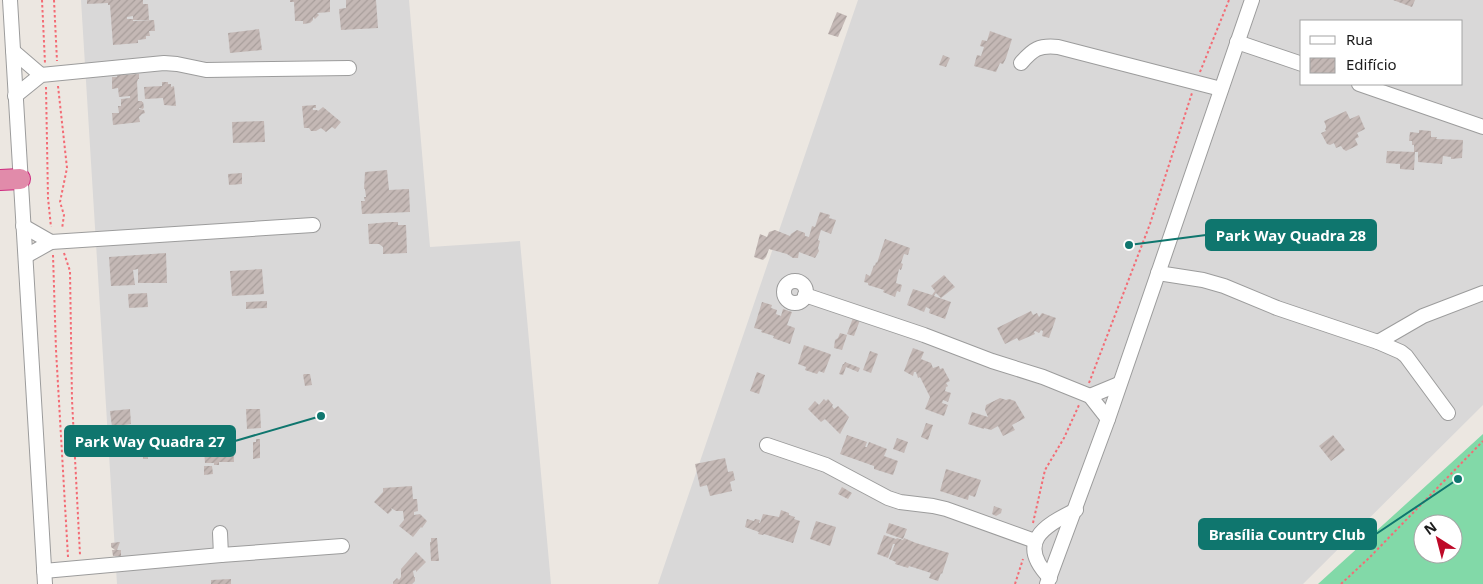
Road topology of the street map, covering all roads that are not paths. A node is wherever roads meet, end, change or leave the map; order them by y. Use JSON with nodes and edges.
{"nodes":[{"id":1,"x":10,"y":0,"type":"edge"},
{"id":2,"x":1252,"y":0,"type":"edge"},
{"id":3,"x":1238,"y":42,"type":"junction"},
{"id":4,"x":13,"y":51,"type":"junction"},
{"id":5,"x":1021,"y":63,"type":"dead end"},
{"id":6,"x":1300,"y":63,"type":"edge"},
{"id":7,"x":349,"y":68,"type":"dead end"},
{"id":8,"x":48,"y":74,"type":"junction"},
{"id":9,"x":1362,"y":85,"type":"edge"},
{"id":10,"x":1221,"y":89,"type":"junction"},
{"id":11,"x":15,"y":96,"type":"junction"},
{"id":12,"x":1483,"y":127,"type":"edge"},
{"id":13,"x":13,"y":173,"type":"edge"},
{"id":14,"x":0,"y":180,"type":"edge"},
{"id":15,"x":313,"y":225,"type":"dead end"},
{"id":16,"x":23,"y":226,"type":"junction"},
{"id":17,"x":54,"y":241,"type":"junction"},
{"id":18,"x":26,"y":256,"type":"junction"},
{"id":19,"x":1158,"y":273,"type":"junction"},
{"id":20,"x":1483,"y":293,"type":"edge"},
{"id":21,"x":806,"y":295,"type":"dead end"},
{"id":22,"x":1378,"y":342,"type":"junction"},
{"id":23,"x":1119,"y":384,"type":"junction"},
{"id":24,"x":1087,"y":395,"type":"junction"},
{"id":25,"x":1448,"y":413,"type":"dead end"},
{"id":26,"x":1108,"y":419,"type":"junction"},
{"id":27,"x":767,"y":445,"type":"dead end"},
{"id":28,"x":1076,"y":510,"type":"junction"},
{"id":29,"x":220,"y":533,"type":"dead end"},
{"id":30,"x":1032,"y":540,"type":"junction"},
{"id":31,"x":342,"y":546,"type":"dead end"},
{"id":32,"x":221,"y":555,"type":"junction"},
{"id":33,"x":44,"y":578,"type":"edge"},
{"id":34,"x":1049,"y":581,"type":"edge"}],
"edges":[{"from":1,"to":4,"type":"street"},
{"from":2,"to":3,"type":"street"},
{"from":3,"to":6,"type":"street"},
{"from":3,"to":10,"type":"street"},
{"from":4,"to":8,"type":"street"},
{"from":4,"to":11,"type":"street"},
{"from":5,"to":10,"type":"street"},
{"from":7,"to":8,"type":"street"},
{"from":8,"to":11,"type":"street"},
{"from":9,"to":12,"type":"street"},
{"from":10,"to":19,"type":"street"},
{"from":11,"to":13,"type":"street"},
{"from":13,"to":14,"type":"highway"},
{"from":13,"to":16,"type":"street"},
{"from":15,"to":17,"type":"street"},
{"from":16,"to":17,"type":"street"},
{"from":16,"to":18,"type":"street"},
{"from":17,"to":18,"type":"street"},
{"from":18,"to":33,"type":"street"},
{"from":19,"to":22,"type":"street"},
{"from":19,"to":23,"type":"street"},
{"from":20,"to":22,"type":"street"},
{"from":21,"to":24,"type":"street"},
{"from":22,"to":25,"type":"street"},
{"from":23,"to":24,"type":"street"},
{"from":23,"to":26,"type":"street"},
{"from":24,"to":26,"type":"street"},
{"from":26,"to":28,"type":"street"},
{"from":27,"to":30,"type":"street"},
{"from":28,"to":30,"type":"street"},
{"from":28,"to":34,"type":"street"},
{"from":29,"to":32,"type":"street"},
{"from":30,"to":34,"type":"street"},
{"from":31,"to":32,"type":"street"},
{"from":32,"to":33,"type":"street"}]}
